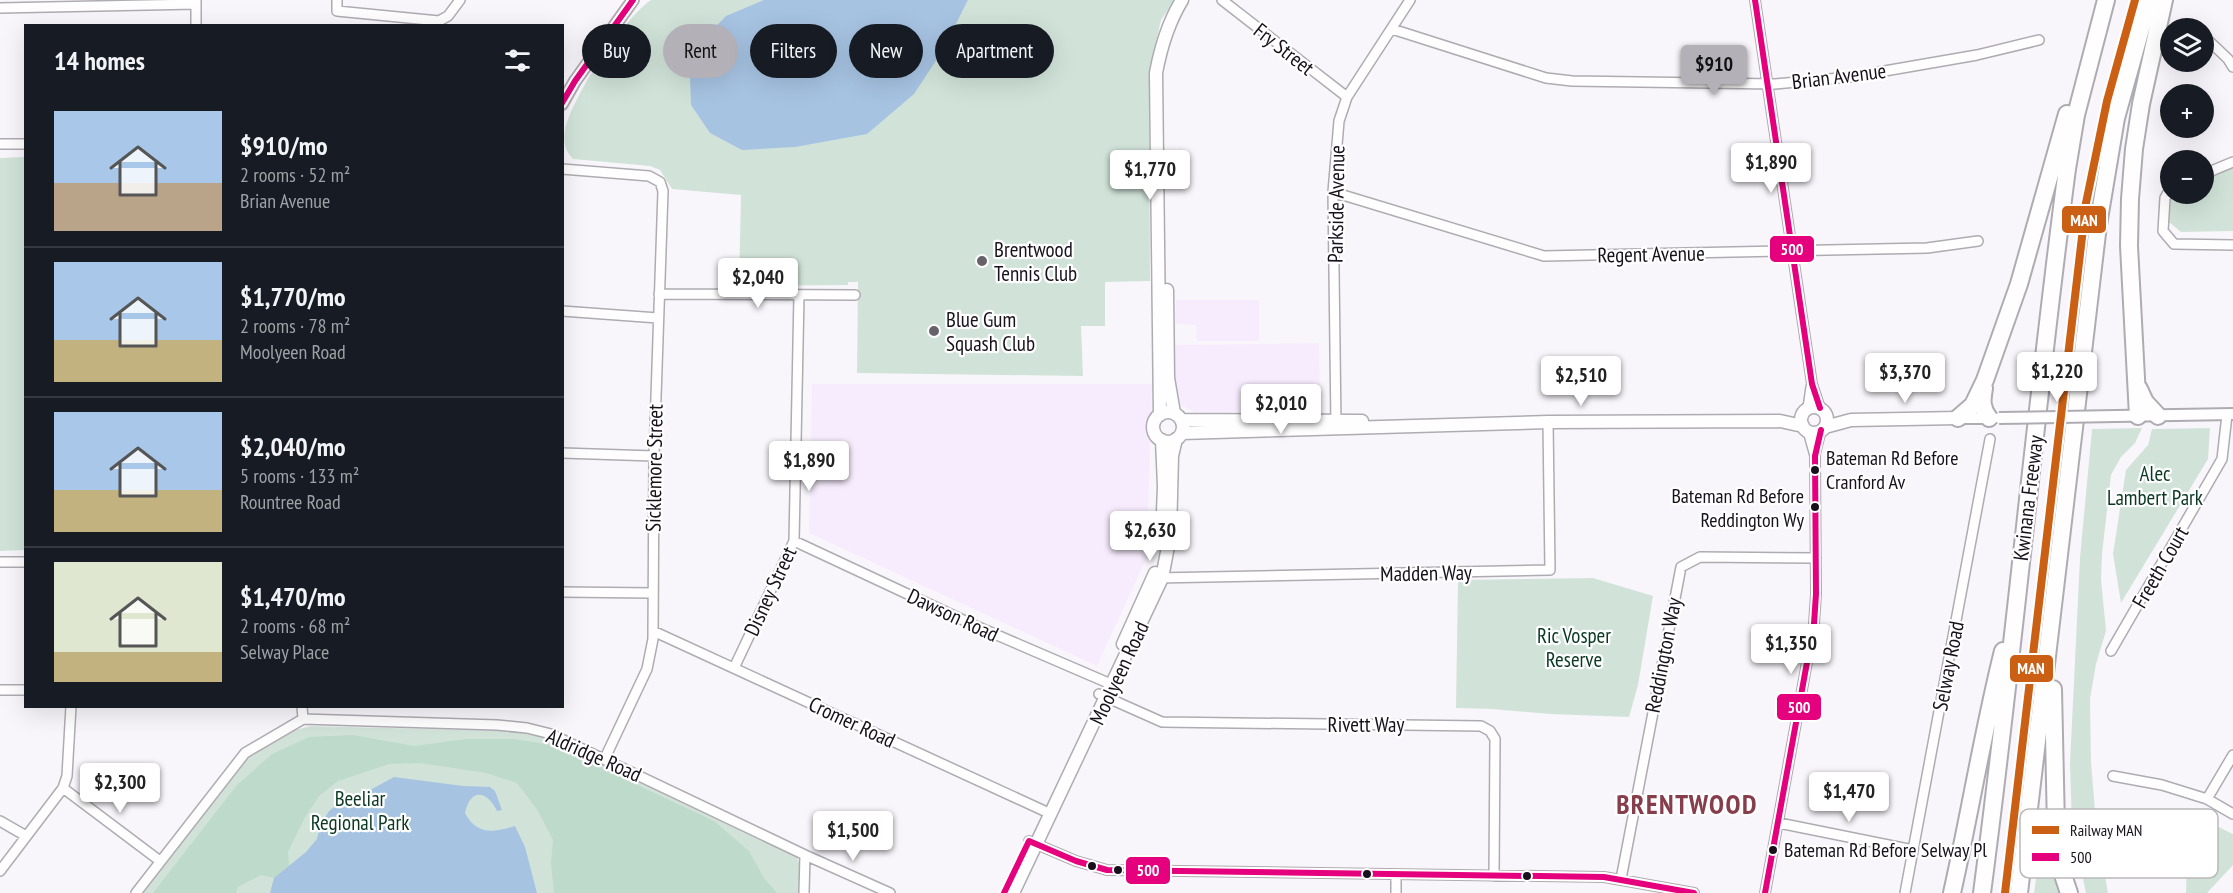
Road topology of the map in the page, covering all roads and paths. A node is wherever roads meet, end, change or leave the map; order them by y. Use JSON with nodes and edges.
{"nodes":[{"id":1,"x":337,"y":0,"type":"edge"},
{"id":2,"x":460,"y":0,"type":"edge"},
{"id":3,"x":633,"y":0,"type":"edge"},
{"id":4,"x":1182,"y":0,"type":"edge"},
{"id":5,"x":1190,"y":0,"type":"edge"},
{"id":6,"x":1222,"y":0,"type":"edge"},
{"id":7,"x":1410,"y":0,"type":"edge"},
{"id":8,"x":1755,"y":0,"type":"edge"},
{"id":9,"x":2098,"y":0,"type":"edge"},
{"id":10,"x":2106,"y":0,"type":"edge"},
{"id":11,"x":2148,"y":0,"type":"edge"},
{"id":12,"x":2164,"y":0,"type":"edge"},
{"id":13,"x":196,"y":2,"type":"edge"},
{"id":14,"x":0,"y":8,"type":"edge"},
{"id":15,"x":337,"y":11,"type":"junction"},
{"id":16,"x":330,"y":20,"type":"dead end"},
{"id":17,"x":196,"y":24,"type":"edge"},
{"id":18,"x":1392,"y":29,"type":"junction"},
{"id":19,"x":2039,"y":40,"type":"dead end"},
{"id":20,"x":2214,"y":46,"type":"edge"},
{"id":21,"x":2233,"y":67,"type":"edge"},
{"id":22,"x":1768,"y":83,"type":"junction"},
{"id":23,"x":1347,"y":98,"type":"junction"},
{"id":24,"x":564,"y":100,"type":"edge"},
{"id":25,"x":0,"y":144,"type":"edge"},
{"id":26,"x":24,"y":144,"type":"edge"},
{"id":27,"x":2233,"y":162,"type":"edge"},
{"id":28,"x":564,"y":169,"type":"edge"},
{"id":29,"x":2214,"y":170,"type":"edge"},
{"id":30,"x":1333,"y":192,"type":"junction"},
{"id":31,"x":2165,"y":204,"type":"edge"},
{"id":32,"x":1978,"y":241,"type":"dead end"},
{"id":33,"x":2233,"y":245,"type":"edge"},
{"id":34,"x":1793,"y":251,"type":"junction"},
{"id":35,"x":660,"y":294,"type":"junction"},
{"id":36,"x":799,"y":295,"type":"junction"},
{"id":37,"x":855,"y":295,"type":"dead end"},
{"id":38,"x":564,"y":311,"type":"edge"},
{"id":39,"x":658,"y":318,"type":"junction"},
{"id":40,"x":2136,"y":379,"type":"junction"},
{"id":41,"x":1985,"y":380,"type":"junction"},
{"id":42,"x":2230,"y":414,"type":"edge"},
{"id":43,"x":1160,"y":415,"type":"junction"},
{"id":44,"x":2138,"y":416,"type":"junction"},
{"id":45,"x":2158,"y":416,"type":"junction"},
{"id":46,"x":1958,"y":418,"type":"junction"},
{"id":47,"x":1994,"y":418,"type":"junction"},
{"id":48,"x":1814,"y":420,"type":"junction"},
{"id":49,"x":1548,"y":422,"type":"junction"},
{"id":50,"x":1336,"y":424,"type":"junction"},
{"id":51,"x":1178,"y":427,"type":"junction"},
{"id":52,"x":1990,"y":439,"type":"dead end"},
{"id":53,"x":1162,"y":440,"type":"junction"},
{"id":54,"x":564,"y":453,"type":"edge"},
{"id":55,"x":654,"y":456,"type":"junction"},
{"id":56,"x":794,"y":541,"type":"junction"},
{"id":57,"x":1816,"y":558,"type":"junction"},
{"id":58,"x":0,"y":562,"type":"edge"},
{"id":59,"x":24,"y":562,"type":"edge"},
{"id":60,"x":1158,"y":578,"type":"junction"},
{"id":61,"x":564,"y":592,"type":"edge"},
{"id":62,"x":652,"y":593,"type":"junction"},
{"id":63,"x":2016,"y":598,"type":"junction"},
{"id":64,"x":2051,"y":628,"type":"junction"},
{"id":65,"x":653,"y":631,"type":"junction"},
{"id":66,"x":2111,"y":651,"type":"dead end"},
{"id":67,"x":734,"y":668,"type":"junction"},
{"id":68,"x":1109,"y":684,"type":"junction"},
{"id":69,"x":0,"y":690,"type":"edge"},
{"id":70,"x":24,"y":690,"type":"edge"},
{"id":71,"x":1103,"y":696,"type":"junction"},
{"id":72,"x":71,"y":708,"type":"edge"},
{"id":73,"x":302,"y":708,"type":"edge"},
{"id":74,"x":303,"y":719,"type":"junction"},
{"id":75,"x":2233,"y":755,"type":"edge"},
{"id":76,"x":605,"y":758,"type":"junction"},
{"id":77,"x":2113,"y":776,"type":"dead end"},
{"id":78,"x":63,"y":788,"type":"junction"},
{"id":79,"x":2207,"y":799,"type":"junction"},
{"id":80,"x":2029,"y":809,"type":"edge"},
{"id":81,"x":2056,"y":809,"type":"edge"},
{"id":82,"x":1047,"y":812,"type":"junction"},
{"id":83,"x":2233,"y":814,"type":"edge"},
{"id":84,"x":0,"y":821,"type":"edge"},
{"id":85,"x":1779,"y":823,"type":"junction"},
{"id":86,"x":26,"y":836,"type":"junction"},
{"id":87,"x":1033,"y":843,"type":"junction"},
{"id":88,"x":1913,"y":850,"type":"junction"},
{"id":89,"x":805,"y":855,"type":"junction"},
{"id":90,"x":160,"y":861,"type":"junction"},
{"id":91,"x":0,"y":871,"type":"edge"},
{"id":92,"x":1396,"y":875,"type":"junction"},
{"id":93,"x":1494,"y":876,"type":"junction"},
{"id":94,"x":2021,"y":878,"type":"edge"},
{"id":95,"x":2064,"y":878,"type":"edge"},
{"id":96,"x":1621,"y":879,"type":"junction"},
{"id":97,"x":136,"y":893,"type":"edge"},
{"id":98,"x":804,"y":893,"type":"edge"},
{"id":99,"x":890,"y":893,"type":"edge"},
{"id":100,"x":1004,"y":893,"type":"edge"},
{"id":101,"x":1012,"y":893,"type":"edge"},
{"id":102,"x":1396,"y":893,"type":"edge"},
{"id":103,"x":1695,"y":893,"type":"edge"},
{"id":104,"x":1765,"y":893,"type":"edge"},
{"id":105,"x":1905,"y":893,"type":"edge"},
{"id":106,"x":1952,"y":893,"type":"edge"},
{"id":107,"x":1982,"y":893,"type":"edge"},
{"id":108,"x":2019,"y":893,"type":"edge"},
{"id":109,"x":2069,"y":893,"type":"edge"}],
"edges":[{"from":1,"to":15,"type":"street"},
{"from":2,"to":15,"type":"street"},
{"from":3,"to":24,"type":"street"},
{"from":4,"to":43,"type":"main road","name":"Moolyeen Road"},
{"from":5,"to":51,"type":"main road","name":"Moolyeen Road"},
{"from":6,"to":23,"type":"street","name":"Fry Street"},
{"from":7,"to":18,"type":"street","name":"Parkside Avenue"},
{"from":8,"to":22,"type":"street"},
{"from":9,"to":41,"type":"highway"},
{"from":10,"to":63,"type":"highway","name":"Kwinana Freeway"},
{"from":11,"to":64,"type":"highway","name":"Kwinana Freeway"},
{"from":12,"to":40,"type":"highway"},
{"from":13,"to":14,"type":"street"},
{"from":13,"to":17,"type":"street"},
{"from":15,"to":16,"type":"street"},
{"from":18,"to":22,"type":"street","name":"Brian Avenue"},
{"from":18,"to":23,"type":"street","name":"Parkside Avenue"},
{"from":19,"to":22,"type":"street","name":"Brian Avenue"},
{"from":20,"to":21,"type":"street"},
{"from":22,"to":34,"type":"street"},
{"from":23,"to":30,"type":"street","name":"Parkside Avenue"},
{"from":25,"to":26,"type":"street"},
{"from":27,"to":29,"type":"street"},
{"from":28,"to":35,"type":"street","name":"Sicklemore Street"},
{"from":30,"to":34,"type":"street","name":"Regent Avenue"},
{"from":30,"to":50,"type":"street","name":"Parkside Avenue"},
{"from":31,"to":33,"type":"street"},
{"from":32,"to":34,"type":"street","name":"Regent Avenue"},
{"from":34,"to":48,"type":"street"},
{"from":35,"to":36,"type":"street"},
{"from":35,"to":39,"type":"street","name":"Sicklemore Street"},
{"from":36,"to":37,"type":"street"},
{"from":36,"to":56,"type":"street","name":"Disney Street"},
{"from":38,"to":39,"type":"street"},
{"from":39,"to":55,"type":"street","name":"Sicklemore Street"},
{"from":40,"to":44,"type":"highway"},
{"from":40,"to":45,"type":"highway"},
{"from":41,"to":46,"type":"highway"},
{"from":41,"to":47,"type":"highway"},
{"from":42,"to":45,"type":"street"},
{"from":42,"to":66,"type":"street","name":"Freeth Court"},
{"from":43,"to":51,"type":"main road"},
{"from":43,"to":53,"type":"main road","name":"Moolyeen Road"},
{"from":44,"to":45,"type":"street"},
{"from":44,"to":47,"type":"street","bridge":true},
{"from":46,"to":47,"type":"street"},
{"from":46,"to":48,"type":"main road"},
{"from":48,"to":49,"type":"main road"},
{"from":48,"to":57,"type":"street"},
{"from":49,"to":50,"type":"main road"},
{"from":49,"to":60,"type":"street","name":"Madden Way"},
{"from":50,"to":51,"type":"main road"},
{"from":51,"to":53,"type":"main road"},
{"from":51,"to":60,"type":"main road","name":"Moolyeen Road"},
{"from":52,"to":88,"type":"street","name":"Selway Road"},
{"from":53,"to":60,"type":"main road","name":"Moolyeen Road"},
{"from":54,"to":55,"type":"street"},
{"from":55,"to":62,"type":"street","name":"Sicklemore Street"},
{"from":56,"to":67,"type":"street","name":"Disney Street"},
{"from":56,"to":68,"type":"street","name":"Dawson Road"},
{"from":57,"to":85,"type":"street"},
{"from":57,"to":96,"type":"street","name":"Reddington Way"},
{"from":58,"to":59,"type":"street"},
{"from":60,"to":68,"type":"main road","name":"Moolyeen Road"},
{"from":61,"to":62,"type":"street"},
{"from":62,"to":65,"type":"street","name":"Sicklemore Street"},
{"from":63,"to":106,"type":"highway"},
{"from":63,"to":107,"type":"highway","name":"Kwinana Freeway"},
{"from":64,"to":80,"type":"highway","name":"Kwinana Freeway"},
{"from":64,"to":81,"type":"highway"},
{"from":65,"to":67,"type":"street","name":"Cromer Road"},
{"from":65,"to":76,"type":"street","name":"Sicklemore Street"},
{"from":67,"to":82,"type":"street","name":"Cromer Road"},
{"from":68,"to":71,"type":"main road","name":"Moolyeen Road"},
{"from":69,"to":70,"type":"street"},
{"from":71,"to":82,"type":"main road","name":"Moolyeen Road"},
{"from":71,"to":93,"type":"street","name":"Rivett Way"},
{"from":72,"to":78,"type":"street"},
{"from":73,"to":74,"type":"street"},
{"from":74,"to":76,"type":"street","name":"Aldridge Road"},
{"from":74,"to":90,"type":"street"},
{"from":75,"to":79,"type":"street"},
{"from":76,"to":89,"type":"street","name":"Aldridge Road"},
{"from":77,"to":79,"type":"street"},
{"from":78,"to":86,"type":"street"},
{"from":78,"to":90,"type":"street"},
{"from":79,"to":83,"type":"street"},
{"from":82,"to":87,"type":"main road","name":"Moolyeen Road"},
{"from":84,"to":86,"type":"street"},
{"from":85,"to":88,"type":"street"},
{"from":85,"to":104,"type":"street"},
{"from":86,"to":91,"type":"street"},
{"from":87,"to":92,"type":"street"},
{"from":87,"to":100,"type":"main road","name":"Moolyeen Road"},
{"from":87,"to":101,"type":"main road","name":"Moolyeen Road"},
{"from":88,"to":105,"type":"street","name":"Selway Road"},
{"from":89,"to":98,"type":"street"},
{"from":89,"to":99,"type":"street","name":"Aldridge Road"},
{"from":90,"to":97,"type":"street"},
{"from":92,"to":93,"type":"street"},
{"from":92,"to":102,"type":"street"},
{"from":93,"to":96,"type":"street"},
{"from":94,"to":108,"type":"highway","name":"Kwinana Freeway"},
{"from":95,"to":109,"type":"highway"},
{"from":96,"to":103,"type":"street"}]}
